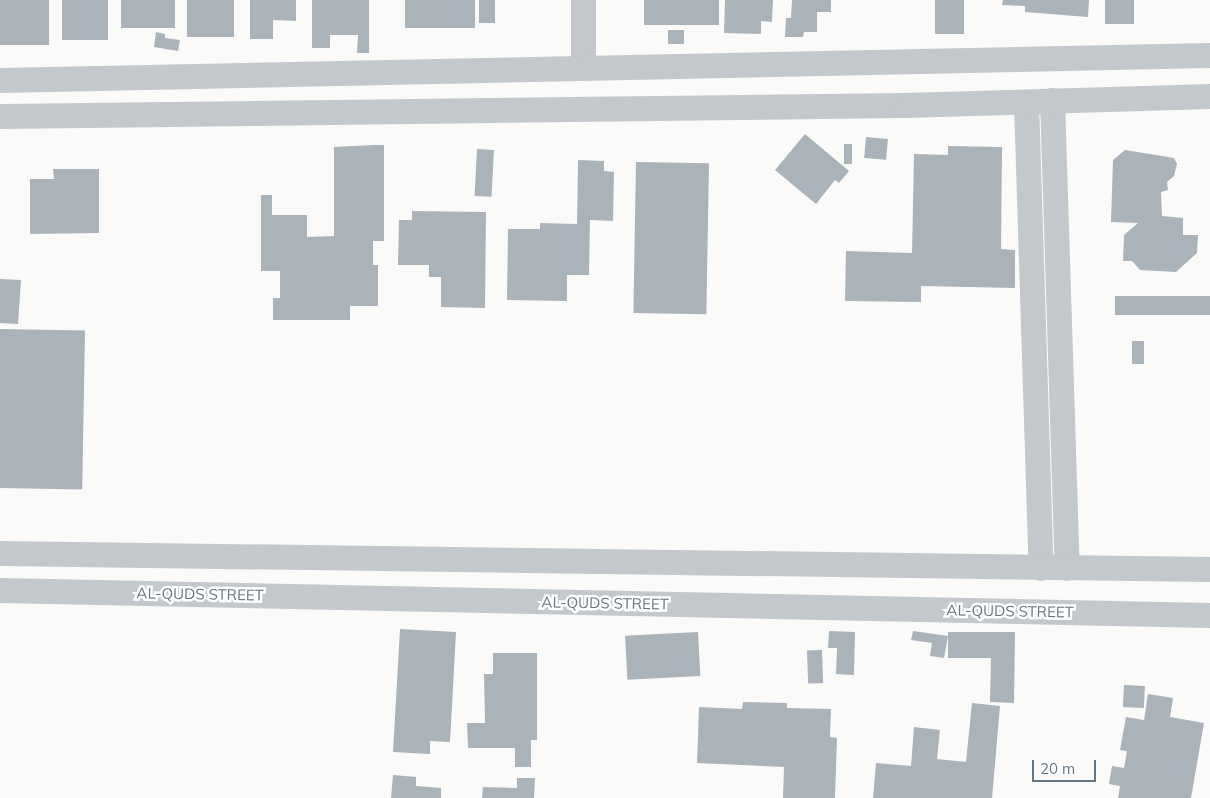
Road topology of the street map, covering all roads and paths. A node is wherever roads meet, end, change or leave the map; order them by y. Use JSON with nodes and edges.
{"nodes":[{"id":1,"x":583,"y":0,"type":"edge"},
{"id":2,"x":1210,"y":54,"type":"edge"},
{"id":3,"x":583,"y":67,"type":"junction"},
{"id":4,"x":0,"y":80,"type":"edge"},
{"id":5,"x":1210,"y":96,"type":"edge"},
{"id":6,"x":1052,"y":100,"type":"junction"},
{"id":7,"x":1026,"y":102,"type":"junction"},
{"id":8,"x":0,"y":116,"type":"edge"},
{"id":9,"x":0,"y":553,"type":"edge"},
{"id":10,"x":1041,"y":568,"type":"junction"},
{"id":11,"x":1067,"y":568,"type":"junction"},
{"id":12,"x":1210,"y":569,"type":"edge"},
{"id":13,"x":0,"y":590,"type":"edge"},
{"id":14,"x":1210,"y":615,"type":"edge"}],
"edges":[{"from":1,"to":3,"type":"street"},
{"from":2,"to":3,"type":"street"},
{"from":3,"to":4,"type":"street"},
{"from":5,"to":6,"type":"street"},
{"from":6,"to":7,"type":"street"},
{"from":6,"to":11,"type":"street"},
{"from":7,"to":8,"type":"street"},
{"from":7,"to":10,"type":"street"},
{"from":9,"to":10,"type":"street"},
{"from":10,"to":11,"type":"street"},
{"from":11,"to":12,"type":"street"},
{"from":13,"to":14,"type":"street","name":"AL-QUDS STREET"}]}
